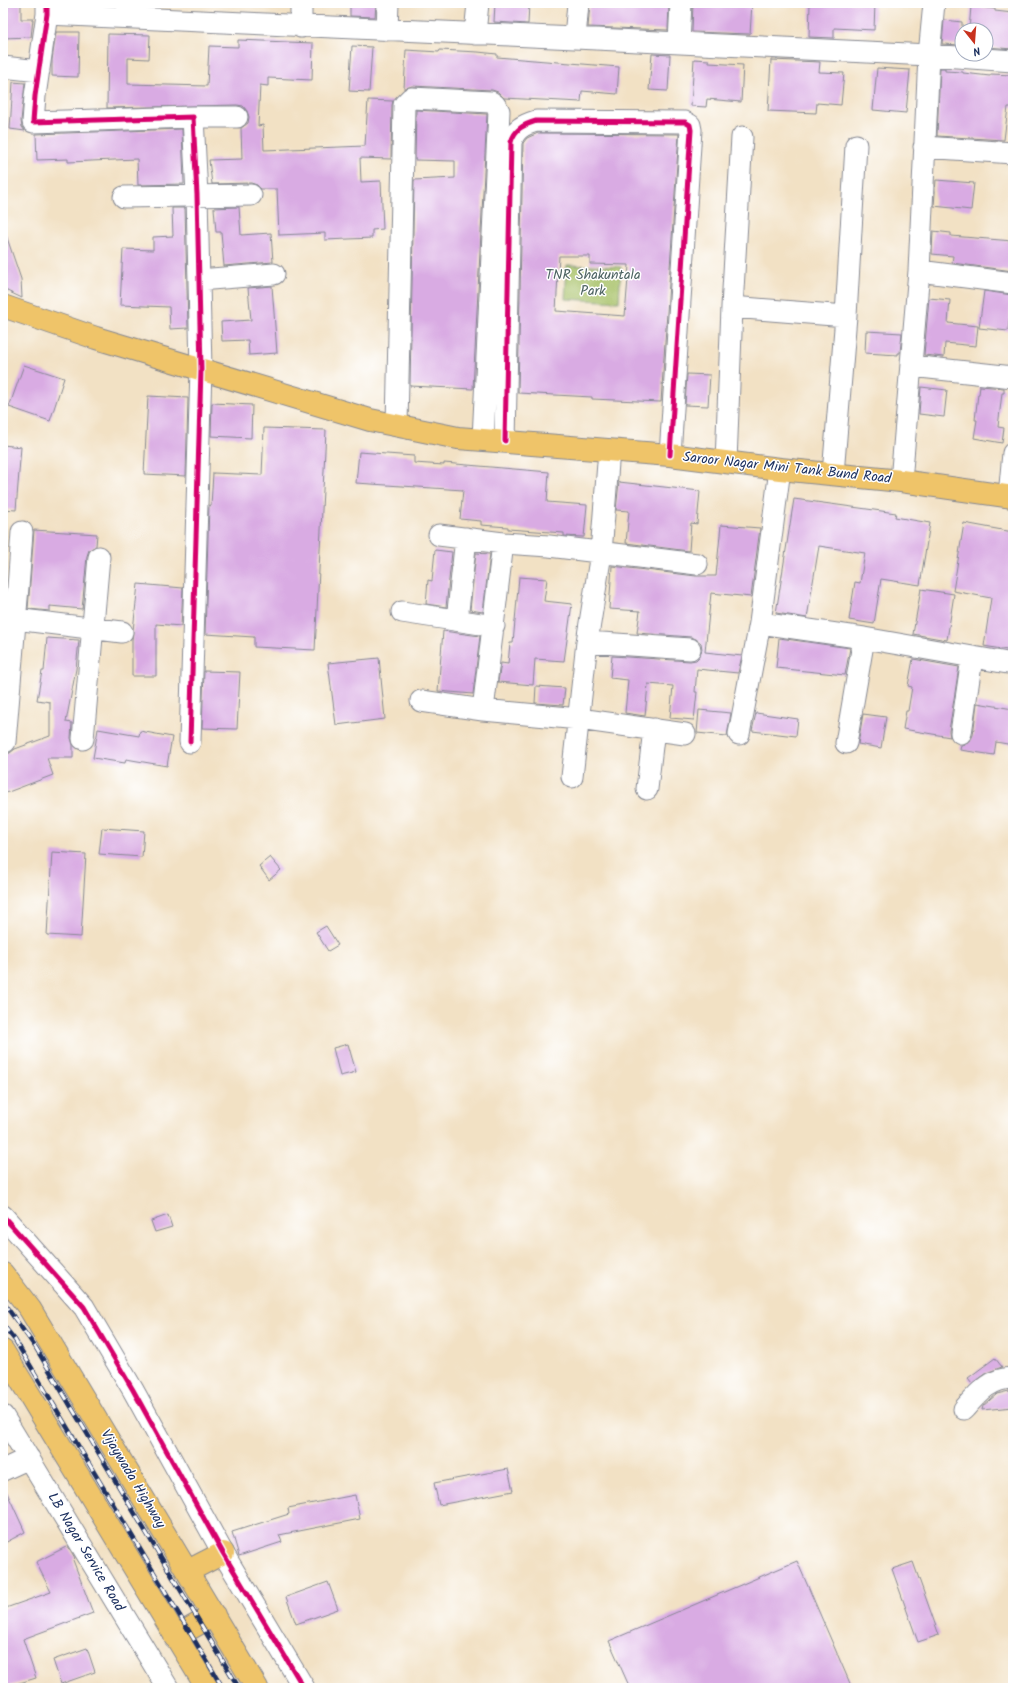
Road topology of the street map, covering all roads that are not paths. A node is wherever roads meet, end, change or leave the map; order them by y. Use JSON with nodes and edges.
{"nodes":[{"id":1,"x":302,"y":3,"type":"edge"},
{"id":2,"x":388,"y":3,"type":"edge"},
{"id":3,"x":478,"y":3,"type":"edge"},
{"id":4,"x":578,"y":3,"type":"edge"},
{"id":5,"x":681,"y":3,"type":"edge"},
{"id":6,"x":934,"y":3,"type":"edge"},
{"id":7,"x":47,"y":8,"type":"edge"},
{"id":8,"x":184,"y":12,"type":"edge"},
{"id":9,"x":301,"y":26,"type":"junction"},
{"id":10,"x":387,"y":30,"type":"junction"},
{"id":11,"x":475,"y":34,"type":"junction"},
{"id":12,"x":576,"y":38,"type":"junction"},
{"id":13,"x":679,"y":42,"type":"junction"},
{"id":14,"x":930,"y":55,"type":"junction"},
{"id":15,"x":1013,"y":61,"type":"edge"},
{"id":16,"x":3,"y":67,"type":"edge"},
{"id":17,"x":39,"y":71,"type":"junction"},
{"id":18,"x":193,"y":117,"type":"junction"},
{"id":19,"x":237,"y":117,"type":"dead end"},
{"id":20,"x":742,"y":137,"type":"dead end"},
{"id":21,"x":856,"y":145,"type":"dead end"},
{"id":22,"x":924,"y":147,"type":"junction"},
{"id":23,"x":1013,"y":153,"type":"edge"},
{"id":24,"x":198,"y":195,"type":"junction"},
{"id":25,"x":251,"y":195,"type":"dead end"},
{"id":26,"x":124,"y":197,"type":"dead end"},
{"id":27,"x":919,"y":271,"type":"junction"},
{"id":28,"x":274,"y":274,"type":"dead end"},
{"id":29,"x":199,"y":280,"type":"junction"},
{"id":30,"x":1013,"y":283,"type":"edge"},
{"id":31,"x":3,"y":306,"type":"edge"},
{"id":32,"x":732,"y":307,"type":"junction"},
{"id":33,"x":846,"y":316,"type":"junction"},
{"id":34,"x":911,"y":366,"type":"junction"},
{"id":35,"x":200,"y":369,"type":"junction"},
{"id":36,"x":1013,"y":377,"type":"edge"},
{"id":37,"x":397,"y":425,"type":"junction"},
{"id":38,"x":483,"y":439,"type":"junction"},
{"id":39,"x":505,"y":441,"type":"junction"},
{"id":40,"x":609,"y":450,"type":"junction"},
{"id":41,"x":1013,"y":454,"type":"edge"},
{"id":42,"x":670,"y":455,"type":"junction"},
{"id":43,"x":726,"y":462,"type":"junction"},
{"id":44,"x":780,"y":469,"type":"junction"},
{"id":45,"x":834,"y":474,"type":"junction"},
{"id":46,"x":901,"y":481,"type":"junction"},
{"id":47,"x":1011,"y":496,"type":"edge"},
{"id":48,"x":22,"y":532,"type":"dead end"},
{"id":49,"x":439,"y":535,"type":"dead end"},
{"id":50,"x":466,"y":538,"type":"junction"},
{"id":51,"x":504,"y":543,"type":"junction"},
{"id":52,"x":601,"y":553,"type":"junction"},
{"id":53,"x":99,"y":556,"type":"dead end"},
{"id":54,"x":697,"y":564,"type":"dead end"},
{"id":55,"x":402,"y":612,"type":"dead end"},
{"id":56,"x":9,"y":619,"type":"edge"},
{"id":57,"x":457,"y":620,"type":"junction"},
{"id":58,"x":760,"y":623,"type":"junction"},
{"id":59,"x":494,"y":626,"type":"junction"},
{"id":60,"x":93,"y":629,"type":"junction"},
{"id":61,"x":122,"y":632,"type":"dead end"},
{"id":62,"x":864,"y":638,"type":"junction"},
{"id":63,"x":587,"y":642,"type":"junction"},
{"id":64,"x":690,"y":649,"type":"dead end"},
{"id":65,"x":972,"y":658,"type":"junction"},
{"id":66,"x":1013,"y":664,"type":"edge"},
{"id":67,"x":421,"y":702,"type":"dead end"},
{"id":68,"x":483,"y":710,"type":"junction"},
{"id":69,"x":579,"y":719,"type":"junction"},
{"id":70,"x":654,"y":729,"type":"junction"},
{"id":71,"x":961,"y":733,"type":"dead end"},
{"id":72,"x":685,"y":734,"type":"dead end"},
{"id":73,"x":739,"y":734,"type":"dead end"},
{"id":74,"x":83,"y":739,"type":"dead end"},
{"id":75,"x":5,"y":742,"type":"dead end"},
{"id":76,"x":190,"y":742,"type":"dead end"},
{"id":77,"x":846,"y":743,"type":"dead end"},
{"id":78,"x":572,"y":777,"type":"dead end"},
{"id":79,"x":647,"y":789,"type":"dead end"},
{"id":80,"x":3,"y":1216,"type":"edge"},
{"id":81,"x":3,"y":1274,"type":"edge"},
{"id":82,"x":3,"y":1351,"type":"edge"},
{"id":83,"x":1013,"y":1378,"type":"edge"},
{"id":84,"x":964,"y":1409,"type":"dead end"},
{"id":85,"x":3,"y":1416,"type":"edge"},
{"id":86,"x":29,"y":1458,"type":"junction"},
{"id":87,"x":3,"y":1470,"type":"edge"},
{"id":88,"x":223,"y":1553,"type":"junction"},
{"id":89,"x":188,"y":1571,"type":"junction"},
{"id":90,"x":214,"y":1615,"type":"junction"},
{"id":91,"x":175,"y":1637,"type":"junction"},
{"id":92,"x":168,"y":1688,"type":"edge"},
{"id":93,"x":206,"y":1688,"type":"edge"},
{"id":94,"x":257,"y":1688,"type":"edge"},
{"id":95,"x":304,"y":1688,"type":"edge"}],
"edges":[{"from":1,"to":9,"type":"street"},
{"from":2,"to":10,"type":"street"},
{"from":3,"to":11,"type":"street"},
{"from":4,"to":12,"type":"street"},
{"from":5,"to":13,"type":"street"},
{"from":6,"to":14,"type":"street"},
{"from":7,"to":8,"type":"street"},
{"from":7,"to":17,"type":"street"},
{"from":8,"to":9,"type":"street"},
{"from":9,"to":10,"type":"street"},
{"from":10,"to":11,"type":"street"},
{"from":11,"to":12,"type":"street"},
{"from":12,"to":13,"type":"street"},
{"from":13,"to":14,"type":"street"},
{"from":14,"to":15,"type":"street"},
{"from":14,"to":22,"type":"street"},
{"from":16,"to":17,"type":"street"},
{"from":17,"to":18,"type":"street"},
{"from":18,"to":19,"type":"street"},
{"from":18,"to":24,"type":"street"},
{"from":20,"to":32,"type":"street"},
{"from":21,"to":33,"type":"street"},
{"from":22,"to":23,"type":"street"},
{"from":22,"to":27,"type":"street"},
{"from":24,"to":25,"type":"street"},
{"from":24,"to":26,"type":"street"},
{"from":24,"to":29,"type":"street"},
{"from":27,"to":30,"type":"street"},
{"from":27,"to":34,"type":"street"},
{"from":28,"to":29,"type":"street"},
{"from":29,"to":35,"type":"street"},
{"from":31,"to":35,"type":"main road","name":"Saroor Nagar Mini Tank Bund Road"},
{"from":32,"to":33,"type":"street"},
{"from":32,"to":43,"type":"street"},
{"from":33,"to":45,"type":"street"},
{"from":34,"to":36,"type":"street"},
{"from":34,"to":46,"type":"street"},
{"from":35,"to":37,"type":"main road","name":"Saroor Nagar Mini Tank Bund Road"},
{"from":35,"to":76,"type":"street"},
{"from":37,"to":38,"type":"main road","name":"Saroor Nagar Mini Tank Bund Road"},
{"from":37,"to":38,"type":"street"},
{"from":38,"to":39,"type":"main road","name":"Saroor Nagar Mini Tank Bund Road"},
{"from":39,"to":40,"type":"main road","name":"Saroor Nagar Mini Tank Bund Road"},
{"from":39,"to":42,"type":"street"},
{"from":40,"to":42,"type":"main road","name":"Saroor Nagar Mini Tank Bund Road"},
{"from":40,"to":52,"type":"street"},
{"from":41,"to":47,"type":"street"},
{"from":42,"to":43,"type":"main road","name":"Saroor Nagar Mini Tank Bund Road"},
{"from":43,"to":44,"type":"main road","name":"Saroor Nagar Mini Tank Bund Road"},
{"from":44,"to":45,"type":"main road","name":"Saroor Nagar Mini Tank Bund Road"},
{"from":44,"to":58,"type":"street"},
{"from":45,"to":46,"type":"main road","name":"Saroor Nagar Mini Tank Bund Road"},
{"from":46,"to":47,"type":"main road","name":"Saroor Nagar Mini Tank Bund Road"},
{"from":48,"to":56,"type":"street"},
{"from":49,"to":50,"type":"street"},
{"from":50,"to":51,"type":"street"},
{"from":50,"to":57,"type":"street"},
{"from":51,"to":52,"type":"street"},
{"from":51,"to":59,"type":"street"},
{"from":52,"to":54,"type":"street"},
{"from":52,"to":63,"type":"street"},
{"from":53,"to":60,"type":"street"},
{"from":55,"to":57,"type":"street"},
{"from":56,"to":60,"type":"street"},
{"from":56,"to":75,"type":"street"},
{"from":57,"to":59,"type":"street"},
{"from":58,"to":62,"type":"street"},
{"from":58,"to":73,"type":"street"},
{"from":59,"to":68,"type":"street"},
{"from":60,"to":61,"type":"street"},
{"from":60,"to":74,"type":"street"},
{"from":62,"to":65,"type":"street"},
{"from":62,"to":77,"type":"street"},
{"from":63,"to":64,"type":"street"},
{"from":63,"to":69,"type":"street"},
{"from":65,"to":66,"type":"street"},
{"from":65,"to":71,"type":"street"},
{"from":67,"to":68,"type":"street"},
{"from":68,"to":69,"type":"street"},
{"from":69,"to":70,"type":"street"},
{"from":69,"to":78,"type":"street"},
{"from":70,"to":72,"type":"street"},
{"from":70,"to":79,"type":"street"},
{"from":80,"to":88,"type":"street"},
{"from":81,"to":89,"type":"main road","name":"Vijaywada Highway"},
{"from":82,"to":91,"type":"main road"},
{"from":83,"to":84,"type":"street"},
{"from":85,"to":86,"type":"street","name":"LB Nagar Service Road"},
{"from":86,"to":87,"type":"street"},
{"from":86,"to":92,"type":"street","name":"LB Nagar Service Road"},
{"from":88,"to":89,"type":"main road"},
{"from":88,"to":95,"type":"street"},
{"from":89,"to":90,"type":"main road","name":"Vijaywada Highway"},
{"from":90,"to":91,"type":"main road"},
{"from":90,"to":94,"type":"main road","name":"Vijaywada Highway"},
{"from":91,"to":93,"type":"main road"}]}
